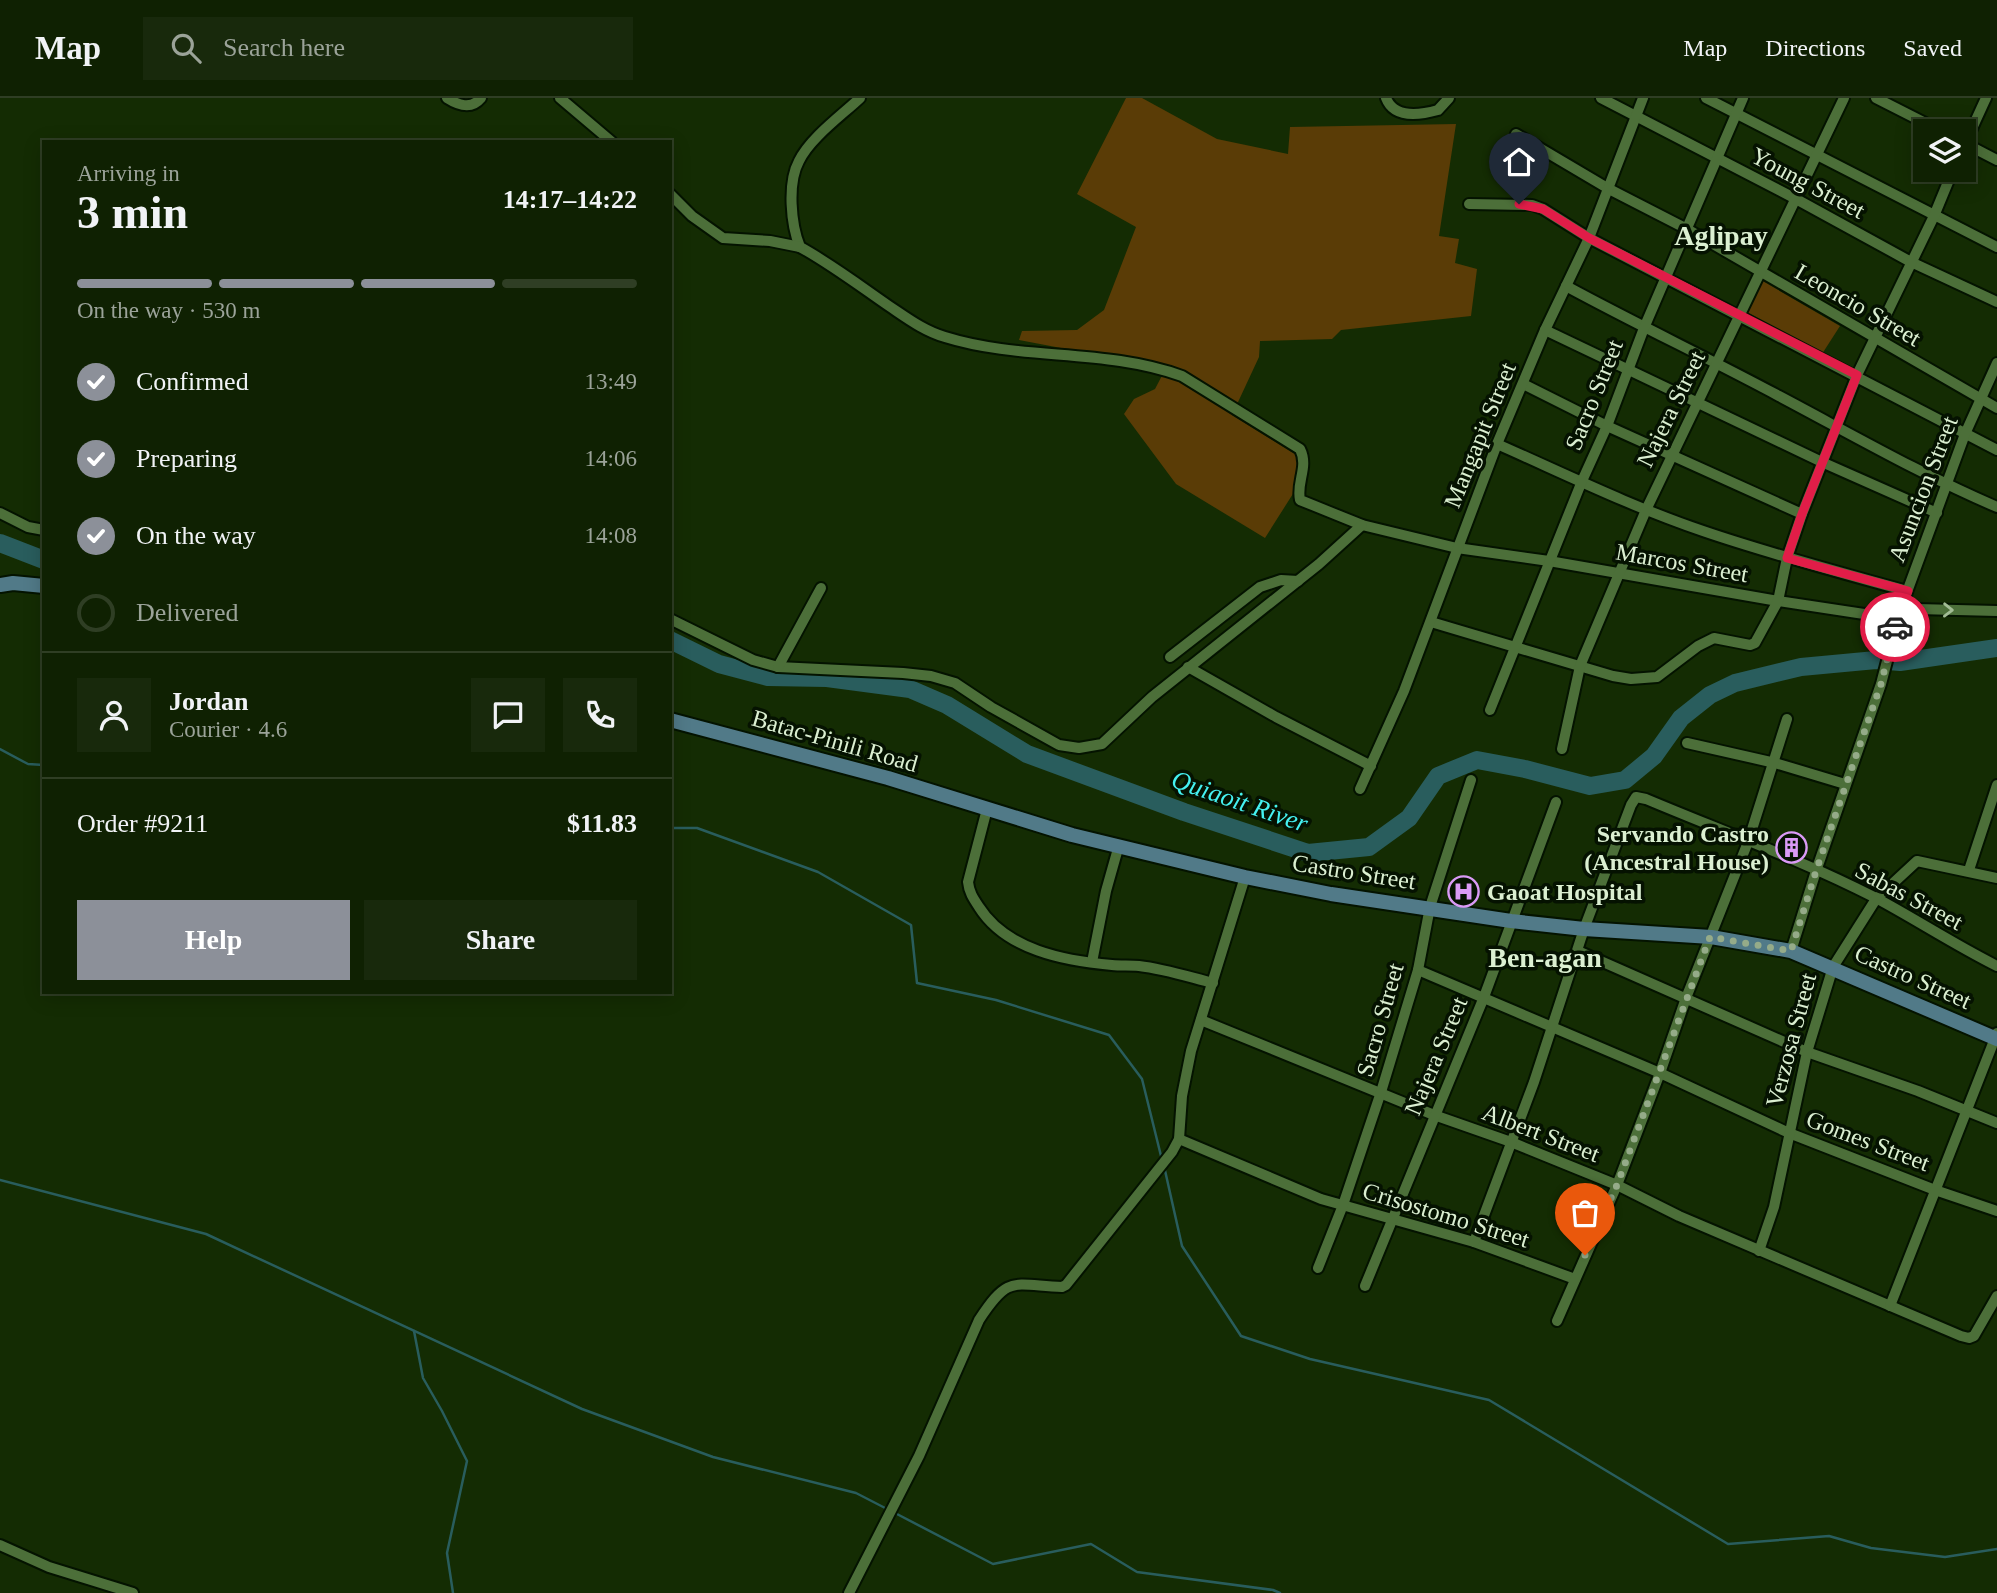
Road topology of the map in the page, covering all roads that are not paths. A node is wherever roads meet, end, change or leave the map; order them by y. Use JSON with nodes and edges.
{"nodes":[{"id":1,"x":447,"y":98,"type":"edge"},
{"id":2,"x":481,"y":98,"type":"edge"},
{"id":3,"x":559,"y":98,"type":"edge"},
{"id":4,"x":860,"y":98,"type":"edge"},
{"id":5,"x":1386,"y":98,"type":"edge"},
{"id":6,"x":1448,"y":98,"type":"edge"},
{"id":7,"x":1601,"y":98,"type":"edge"},
{"id":8,"x":1643,"y":98,"type":"edge"},
{"id":9,"x":1706,"y":98,"type":"edge"},
{"id":10,"x":1743,"y":98,"type":"edge"},
{"id":11,"x":1844,"y":98,"type":"edge"},
{"id":12,"x":1876,"y":98,"type":"edge"},
{"id":13,"x":1986,"y":98,"type":"edge"},
{"id":14,"x":1736,"y":114,"type":"junction"},
{"id":15,"x":1637,"y":115,"type":"junction"},
{"id":16,"x":1917,"y":119,"type":"edge"},
{"id":17,"x":1976,"y":119,"type":"edge"},
{"id":18,"x":1516,"y":134,"type":"dead end"},
{"id":19,"x":610,"y":140,"type":"edge"},
{"id":20,"x":1976,"y":150,"type":"edge"},
{"id":21,"x":1818,"y":155,"type":"junction"},
{"id":22,"x":1718,"y":159,"type":"junction"},
{"id":23,"x":1997,"y":160,"type":"edge"},
{"id":24,"x":1949,"y":182,"type":"edge"},
{"id":25,"x":1609,"y":188,"type":"junction"},
{"id":26,"x":672,"y":196,"type":"edge"},
{"id":27,"x":1796,"y":199,"type":"junction"},
{"id":28,"x":1469,"y":204,"type":"dead end"},
{"id":29,"x":1934,"y":216,"type":"junction"},
{"id":30,"x":1686,"y":229,"type":"junction"},
{"id":31,"x":1589,"y":238,"type":"junction"},
{"id":32,"x":800,"y":247,"type":"junction"},
{"id":33,"x":1997,"y":247,"type":"edge"},
{"id":34,"x":1911,"y":262,"type":"junction"},
{"id":35,"x":1760,"y":273,"type":"junction"},
{"id":36,"x":1666,"y":277,"type":"junction"},
{"id":37,"x":1566,"y":286,"type":"junction"},
{"id":38,"x":1997,"y":302,"type":"edge"},
{"id":39,"x":1739,"y":315,"type":"junction"},
{"id":40,"x":1644,"y":328,"type":"junction"},
{"id":41,"x":1545,"y":330,"type":"junction"},
{"id":42,"x":1874,"y":339,"type":"junction"},
{"id":43,"x":1717,"y":363,"type":"junction"},
{"id":44,"x":1997,"y":363,"type":"edge"},
{"id":45,"x":1627,"y":369,"type":"junction"},
{"id":46,"x":1857,"y":375,"type":"junction"},
{"id":47,"x":1523,"y":383,"type":"junction"},
{"id":48,"x":1980,"y":400,"type":"junction"},
{"id":49,"x":1697,"y":403,"type":"junction"},
{"id":50,"x":1997,"y":408,"type":"edge"},
{"id":51,"x":1607,"y":426,"type":"junction"},
{"id":52,"x":1836,"y":426,"type":"junction"},
{"id":53,"x":1965,"y":434,"type":"junction"},
{"id":54,"x":1497,"y":444,"type":"junction"},
{"id":55,"x":1997,"y":450,"type":"edge"},
{"id":56,"x":1673,"y":456,"type":"junction"},
{"id":57,"x":1824,"y":463,"type":"junction"},
{"id":58,"x":1582,"y":481,"type":"junction"},
{"id":59,"x":1946,"y":485,"type":"junction"},
{"id":60,"x":1997,"y":507,"type":"edge"},
{"id":61,"x":1646,"y":510,"type":"junction"},
{"id":62,"x":0,"y":513,"type":"edge"},
{"id":63,"x":1937,"y":513,"type":"junction"},
{"id":64,"x":1802,"y":514,"type":"junction"},
{"id":65,"x":1362,"y":525,"type":"junction"},
{"id":66,"x":42,"y":530,"type":"edge"},
{"id":67,"x":1457,"y":548,"type":"junction"},
{"id":68,"x":1787,"y":558,"type":"junction"},
{"id":69,"x":1549,"y":561,"type":"junction"},
{"id":70,"x":1618,"y":573,"type":"junction"},
{"id":71,"x":1298,"y":581,"type":"junction"},
{"id":72,"x":0,"y":585,"type":"edge"},
{"id":73,"x":42,"y":586,"type":"edge"},
{"id":74,"x":821,"y":588,"type":"dead end"},
{"id":75,"x":1908,"y":591,"type":"junction"},
{"id":76,"x":1778,"y":601,"type":"junction"},
{"id":77,"x":1996,"y":609,"type":"edge"},
{"id":78,"x":1900,"y":611,"type":"junction"},
{"id":79,"x":672,"y":620,"type":"edge"},
{"id":80,"x":1431,"y":622,"type":"junction"},
{"id":81,"x":1515,"y":646,"type":"junction"},
{"id":82,"x":1170,"y":657,"type":"dead end"},
{"id":83,"x":1580,"y":666,"type":"junction"},
{"id":84,"x":778,"y":667,"type":"junction"},
{"id":85,"x":1188,"y":667,"type":"junction"},
{"id":86,"x":1490,"y":710,"type":"dead end"},
{"id":87,"x":1787,"y":719,"type":"dead end"},
{"id":88,"x":672,"y":721,"type":"edge"},
{"id":89,"x":1687,"y":743,"type":"dead end"},
{"id":90,"x":1562,"y":749,"type":"dead end"},
{"id":91,"x":1775,"y":763,"type":"junction"},
{"id":92,"x":1371,"y":766,"type":"junction"},
{"id":93,"x":1471,"y":780,"type":"dead end"},
{"id":94,"x":1845,"y":785,"type":"junction"},
{"id":95,"x":1997,"y":785,"type":"edge"},
{"id":96,"x":1360,"y":789,"type":"dead end"},
{"id":97,"x":1556,"y":802,"type":"dead end"},
{"id":98,"x":987,"y":809,"type":"junction"},
{"id":99,"x":1748,"y":842,"type":"junction"},
{"id":100,"x":1119,"y":845,"type":"junction"},
{"id":101,"x":1969,"y":870,"type":"junction"},
{"id":102,"x":1816,"y":871,"type":"junction"},
{"id":103,"x":1245,"y":877,"type":"junction"},
{"id":104,"x":1997,"y":878,"type":"edge"},
{"id":105,"x":1876,"y":898,"type":"junction"},
{"id":106,"x":1430,"y":907,"type":"junction"},
{"id":107,"x":1511,"y":921,"type":"junction"},
{"id":108,"x":1584,"y":929,"type":"junction"},
{"id":109,"x":1710,"y":937,"type":"junction"},
{"id":110,"x":1578,"y":951,"type":"junction"},
{"id":111,"x":1791,"y":951,"type":"junction"},
{"id":112,"x":1092,"y":962,"type":"junction"},
{"id":113,"x":1997,"y":966,"type":"edge"},
{"id":114,"x":1833,"y":967,"type":"junction"},
{"id":115,"x":1418,"y":970,"type":"junction"},
{"id":116,"x":1213,"y":983,"type":"junction"},
{"id":117,"x":1484,"y":997,"type":"junction"},
{"id":118,"x":1686,"y":998,"type":"junction"},
{"id":119,"x":1200,"y":1020,"type":"junction"},
{"id":120,"x":1552,"y":1027,"type":"junction"},
{"id":121,"x":1996,"y":1036,"type":"edge"},
{"id":122,"x":1807,"y":1052,"type":"junction"},
{"id":123,"x":1660,"y":1073,"type":"junction"},
{"id":124,"x":1381,"y":1092,"type":"junction"},
{"id":125,"x":1967,"y":1111,"type":"junction"},
{"id":126,"x":1434,"y":1115,"type":"junction"},
{"id":127,"x":1997,"y":1123,"type":"edge"},
{"id":128,"x":1789,"y":1133,"type":"junction"},
{"id":129,"x":1179,"y":1139,"type":"junction"},
{"id":130,"x":1511,"y":1142,"type":"junction"},
{"id":131,"x":1617,"y":1185,"type":"junction"},
{"id":132,"x":1935,"y":1190,"type":"junction"},
{"id":133,"x":1343,"y":1205,"type":"junction"},
{"id":134,"x":1997,"y":1211,"type":"edge"},
{"id":135,"x":1393,"y":1218,"type":"junction"},
{"id":136,"x":1474,"y":1242,"type":"junction"},
{"id":137,"x":1759,"y":1251,"type":"junction"},
{"id":138,"x":1318,"y":1268,"type":"dead end"},
{"id":139,"x":1575,"y":1279,"type":"junction"},
{"id":140,"x":1365,"y":1286,"type":"dead end"},
{"id":141,"x":1997,"y":1296,"type":"edge"},
{"id":142,"x":1890,"y":1307,"type":"junction"},
{"id":143,"x":1557,"y":1321,"type":"dead end"},
{"id":144,"x":0,"y":1545,"type":"edge"},
{"id":145,"x":132,"y":1593,"type":"edge"},
{"id":146,"x":849,"y":1593,"type":"edge"}],
"edges":[{"from":1,"to":2,"type":"street"},
{"from":3,"to":19,"type":"street"},
{"from":4,"to":32,"type":"street"},
{"from":5,"to":6,"type":"street"},
{"from":7,"to":15,"type":"street","name":"Young Street"},
{"from":8,"to":15,"type":"street","name":"Mangapit Street"},
{"from":9,"to":14,"type":"street"},
{"from":10,"to":14,"type":"street","name":"Sacro Street"},
{"from":11,"to":21,"type":"street","name":"Najera Street"},
{"from":12,"to":16,"type":"street"},
{"from":13,"to":17,"type":"street"},
{"from":14,"to":21,"type":"street"},
{"from":14,"to":22,"type":"street","name":"Sacro Street"},
{"from":15,"to":22,"type":"street","name":"Young Street"},
{"from":15,"to":25,"type":"street","name":"Mangapit Street"},
{"from":18,"to":25,"type":"street","name":"Leoncio Street"},
{"from":20,"to":23,"type":"street"},
{"from":21,"to":27,"type":"street","name":"Najera Street"},
{"from":21,"to":29,"type":"street"},
{"from":22,"to":27,"type":"street","name":"Young Street"},
{"from":22,"to":30,"type":"street","name":"Sacro Street"},
{"from":24,"to":29,"type":"street"},
{"from":25,"to":30,"type":"street","name":"Leoncio Street"},
{"from":25,"to":31,"type":"street","name":"Mangapit Street"},
{"from":26,"to":32,"type":"street"},
{"from":27,"to":34,"type":"street","name":"Young Street"},
{"from":27,"to":35,"type":"street","name":"Najera Street"},
{"from":28,"to":31,"type":"street"},
{"from":29,"to":33,"type":"street"},
{"from":29,"to":34,"type":"street"},
{"from":30,"to":35,"type":"street","name":"Leoncio Street"},
{"from":30,"to":36,"type":"street","name":"Sacro Street"},
{"from":31,"to":36,"type":"street"},
{"from":31,"to":37,"type":"street","name":"Mangapit Street"},
{"from":32,"to":65,"type":"street","name":"Marcos Street"},
{"from":34,"to":38,"type":"street","name":"Young Street"},
{"from":34,"to":42,"type":"street"},
{"from":35,"to":39,"type":"street","name":"Najera Street"},
{"from":35,"to":42,"type":"street","name":"Leoncio Street"},
{"from":36,"to":39,"type":"street"},
{"from":36,"to":40,"type":"street","name":"Sacro Street"},
{"from":37,"to":40,"type":"street"},
{"from":37,"to":41,"type":"street","name":"Mangapit Street"},
{"from":39,"to":43,"type":"street","name":"Najera Street"},
{"from":39,"to":46,"type":"street"},
{"from":40,"to":43,"type":"street"},
{"from":40,"to":45,"type":"street","name":"Sacro Street"},
{"from":41,"to":45,"type":"street"},
{"from":41,"to":47,"type":"street","name":"Mangapit Street"},
{"from":42,"to":46,"type":"street"},
{"from":42,"to":48,"type":"street","name":"Leoncio Street"},
{"from":43,"to":49,"type":"street","name":"Najera Street"},
{"from":43,"to":52,"type":"street"},
{"from":44,"to":48,"type":"street","name":"Asuncion Street"},
{"from":45,"to":49,"type":"street"},
{"from":45,"to":51,"type":"street","name":"Sacro Street"},
{"from":46,"to":52,"type":"street"},
{"from":46,"to":53,"type":"street"},
{"from":47,"to":51,"type":"street"},
{"from":47,"to":54,"type":"street","name":"Mangapit Street"},
{"from":48,"to":50,"type":"street","name":"Leoncio Street"},
{"from":48,"to":53,"type":"street","name":"Asuncion Street"},
{"from":49,"to":56,"type":"street","name":"Najera Street"},
{"from":49,"to":57,"type":"street"},
{"from":51,"to":56,"type":"street"},
{"from":51,"to":58,"type":"street","name":"Sacro Street"},
{"from":52,"to":57,"type":"street"},
{"from":52,"to":59,"type":"street"},
{"from":53,"to":55,"type":"street"},
{"from":53,"to":59,"type":"street","name":"Asuncion Street"},
{"from":54,"to":58,"type":"street"},
{"from":54,"to":67,"type":"street","name":"Mangapit Street"},
{"from":56,"to":61,"type":"street","name":"Najera Street"},
{"from":56,"to":64,"type":"street"},
{"from":57,"to":63,"type":"street"},
{"from":57,"to":64,"type":"street"},
{"from":58,"to":61,"type":"street"},
{"from":58,"to":69,"type":"street","name":"Sacro Street"},
{"from":59,"to":60,"type":"street"},
{"from":59,"to":63,"type":"street","name":"Asuncion Street"},
{"from":61,"to":68,"type":"street"},
{"from":61,"to":70,"type":"street","name":"Najera Street"},
{"from":62,"to":66,"type":"street"},
{"from":63,"to":75,"type":"street","name":"Asuncion Street"},
{"from":64,"to":68,"type":"street"},
{"from":65,"to":67,"type":"street","name":"Marcos Street"},
{"from":65,"to":71,"type":"street"},
{"from":67,"to":69,"type":"street","name":"Marcos Street"},
{"from":67,"to":80,"type":"street","name":"Mangapit Street"},
{"from":68,"to":75,"type":"street"},
{"from":68,"to":76,"type":"street"},
{"from":69,"to":70,"type":"street","name":"Marcos Street"},
{"from":69,"to":81,"type":"street","name":"Sacro Street"},
{"from":70,"to":76,"type":"street","name":"Marcos Street"},
{"from":70,"to":83,"type":"street","name":"Najera Street"},
{"from":71,"to":82,"type":"street"},
{"from":71,"to":85,"type":"street"},
{"from":72,"to":73,"type":"main road"},
{"from":74,"to":84,"type":"street"},
{"from":75,"to":78,"type":"street","name":"Asuncion Street"},
{"from":76,"to":78,"type":"street","name":"Marcos Street"},
{"from":76,"to":83,"type":"street"},
{"from":78,"to":77,"type":"street","name":"Marcos Street","one_way":true},
{"from":78,"to":94,"type":"street","name":"Asuncion Street"},
{"from":79,"to":84,"type":"street"},
{"from":80,"to":81,"type":"street"},
{"from":80,"to":92,"type":"street","name":"Mangapit Street"},
{"from":81,"to":83,"type":"street"},
{"from":81,"to":86,"type":"street","name":"Sacro Street"},
{"from":83,"to":90,"type":"street","name":"Najera Street"},
{"from":84,"to":85,"type":"street"},
{"from":85,"to":92,"type":"street"},
{"from":87,"to":91,"type":"street"},
{"from":88,"to":98,"type":"main road","name":"Batac-Pinili Road"},
{"from":89,"to":91,"type":"street"},
{"from":91,"to":94,"type":"street"},
{"from":91,"to":99,"type":"street"},
{"from":92,"to":96,"type":"street","name":"Mangapit Street"},
{"from":93,"to":106,"type":"street","name":"Sacro Street"},
{"from":94,"to":102,"type":"street","name":"Asuncion Street"},
{"from":95,"to":101,"type":"street"},
{"from":97,"to":107,"type":"street","name":"Najera Street"},
{"from":98,"to":100,"type":"main road","name":"Castro Street"},
{"from":98,"to":112,"type":"street"},
{"from":99,"to":102,"type":"street","name":"Sabas Street"},
{"from":99,"to":108,"type":"street","name":"Sabas Street"},
{"from":99,"to":109,"type":"street"},
{"from":100,"to":103,"type":"main road","name":"Castro Street"},
{"from":100,"to":112,"type":"street"},
{"from":101,"to":104,"type":"street"},
{"from":101,"to":105,"type":"street","name":"Verzosa Street"},
{"from":102,"to":105,"type":"street","name":"Sabas Street"},
{"from":102,"to":111,"type":"street","name":"Asuncion Street"},
{"from":103,"to":106,"type":"main road","name":"Castro Street"},
{"from":103,"to":116,"type":"street"},
{"from":105,"to":113,"type":"street","name":"Sabas Street"},
{"from":105,"to":114,"type":"street","name":"Verzosa Street"},
{"from":106,"to":107,"type":"main road","name":"Castro Street"},
{"from":106,"to":115,"type":"street","name":"Sacro Street"},
{"from":107,"to":108,"type":"main road","name":"Castro Street"},
{"from":107,"to":117,"type":"street","name":"Najera Street"},
{"from":108,"to":109,"type":"main road","name":"Castro Street"},
{"from":108,"to":110,"type":"street"},
{"from":109,"to":111,"type":"main road","name":"Castro Street"},
{"from":109,"to":118,"type":"street"},
{"from":110,"to":118,"type":"street"},
{"from":110,"to":120,"type":"street"},
{"from":111,"to":114,"type":"main road","name":"Castro Street"},
{"from":112,"to":116,"type":"street"},
{"from":114,"to":121,"type":"main road","name":"Castro Street"},
{"from":114,"to":122,"type":"street","name":"Verzosa Street"},
{"from":115,"to":117,"type":"street","name":"Gomes Street"},
{"from":115,"to":124,"type":"street","name":"Sacro Street"},
{"from":116,"to":119,"type":"street"},
{"from":117,"to":120,"type":"street","name":"Gomes Street"},
{"from":117,"to":126,"type":"street","name":"Najera Street"},
{"from":118,"to":122,"type":"street"},
{"from":118,"to":123,"type":"street"},
{"from":119,"to":124,"type":"street","name":"Albert Street"},
{"from":119,"to":129,"type":"street"},
{"from":120,"to":123,"type":"street","name":"Gomes Street"},
{"from":120,"to":130,"type":"street"},
{"from":121,"to":125,"type":"street"},
{"from":122,"to":125,"type":"street"},
{"from":122,"to":128,"type":"street","name":"Verzosa Street"},
{"from":123,"to":128,"type":"street","name":"Gomes Street"},
{"from":123,"to":131,"type":"street"},
{"from":124,"to":126,"type":"street","name":"Albert Street"},
{"from":124,"to":133,"type":"street","name":"Sacro Street"},
{"from":125,"to":127,"type":"street"},
{"from":125,"to":132,"type":"street"},
{"from":126,"to":130,"type":"street","name":"Albert Street"},
{"from":126,"to":135,"type":"street","name":"Najera Street"},
{"from":128,"to":132,"type":"street","name":"Gomes Street"},
{"from":128,"to":137,"type":"street","name":"Verzosa Street"},
{"from":129,"to":133,"type":"street","name":"Crisostomo Street"},
{"from":129,"to":146,"type":"street"},
{"from":130,"to":131,"type":"street","name":"Albert Street"},
{"from":130,"to":136,"type":"street"},
{"from":131,"to":137,"type":"street","name":"Albert Street"},
{"from":131,"to":139,"type":"street"},
{"from":132,"to":134,"type":"street","name":"Gomes Street"},
{"from":132,"to":142,"type":"street"},
{"from":133,"to":135,"type":"street","name":"Crisostomo Street"},
{"from":133,"to":138,"type":"street","name":"Sacro Street"},
{"from":135,"to":136,"type":"street","name":"Crisostomo Street"},
{"from":135,"to":140,"type":"street","name":"Najera Street"},
{"from":136,"to":139,"type":"street","name":"Crisostomo Street"},
{"from":137,"to":142,"type":"street","name":"Albert Street"},
{"from":139,"to":143,"type":"street"},
{"from":141,"to":142,"type":"street","name":"Albert Street"},
{"from":144,"to":145,"type":"street"}]}
